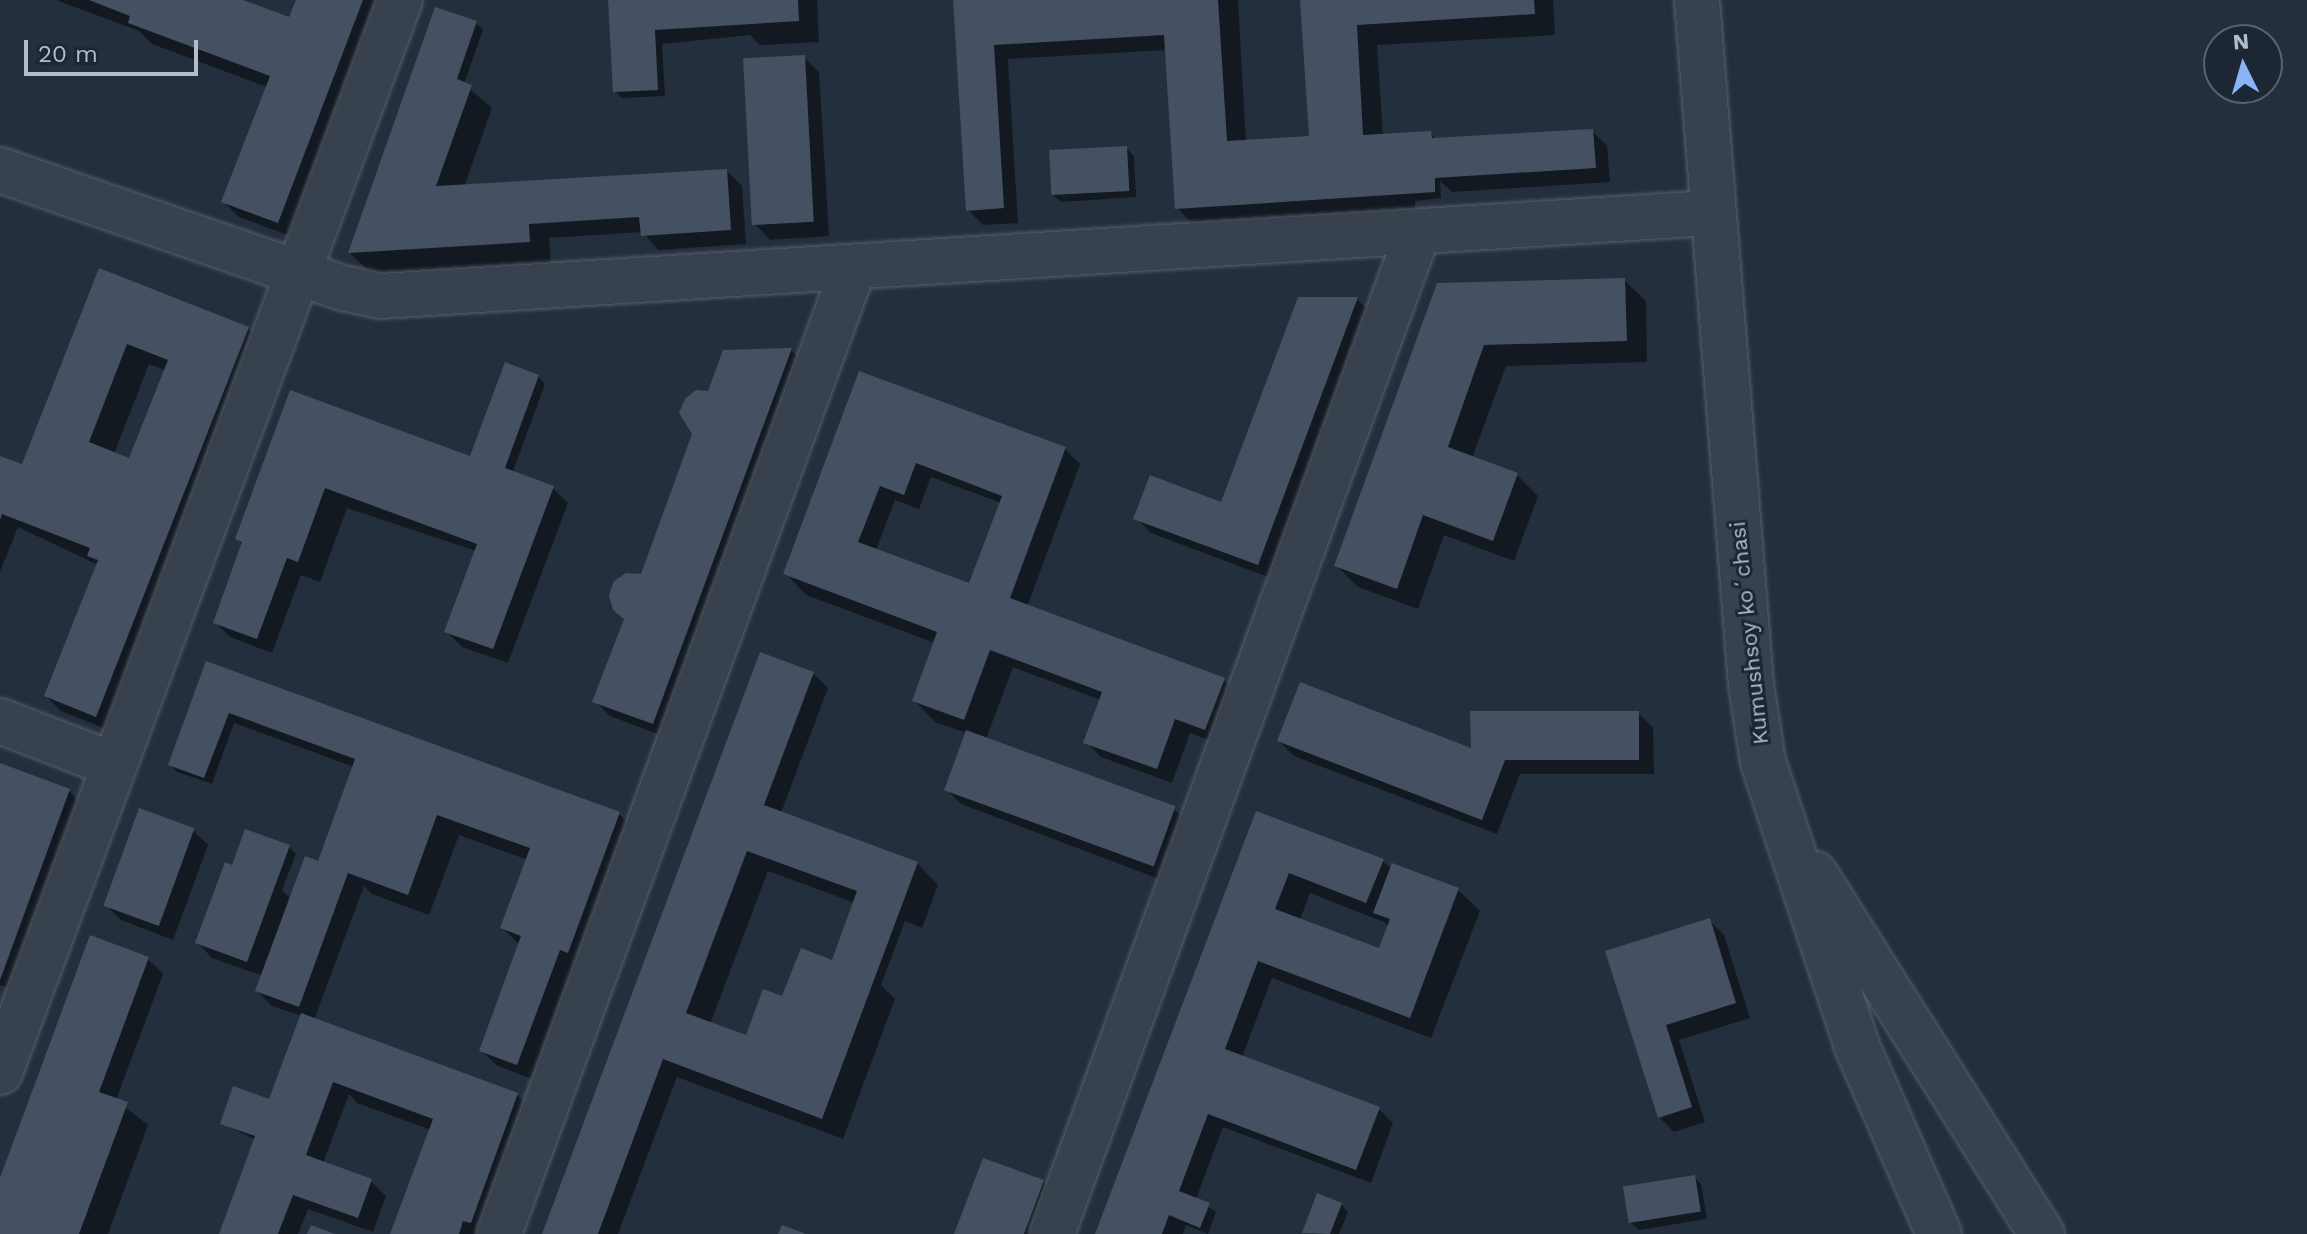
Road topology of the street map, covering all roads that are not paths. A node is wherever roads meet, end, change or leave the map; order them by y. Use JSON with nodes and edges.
{"nodes":[{"id":1,"x":400,"y":0,"type":"edge"},
{"id":2,"x":1697,"y":0,"type":"edge"},
{"id":3,"x":0,"y":170,"type":"edge"},
{"id":4,"x":1711,"y":213,"type":"junction"},
{"id":5,"x":1418,"y":232,"type":"junction"},
{"id":6,"x":853,"y":269,"type":"junction"},
{"id":7,"x":298,"y":272,"type":"junction"},
{"id":8,"x":0,"y":721,"type":"edge"},
{"id":9,"x":114,"y":765,"type":"junction"},
{"id":10,"x":1791,"y":840,"type":"junction"},
{"id":11,"x":0,"y":1072,"type":"edge"},
{"id":12,"x":499,"y":1234,"type":"edge"},
{"id":13,"x":1052,"y":1234,"type":"edge"},
{"id":14,"x":1939,"y":1234,"type":"edge"},
{"id":15,"x":2042,"y":1234,"type":"edge"}],
"edges":[{"from":1,"to":7,"type":"street"},
{"from":2,"to":4,"type":"street","name":"Kumushsoy koʻchasi"},
{"from":3,"to":7,"type":"street"},
{"from":4,"to":5,"type":"street"},
{"from":4,"to":10,"type":"street","name":"Kumushsoy koʻchasi"},
{"from":5,"to":6,"type":"street"},
{"from":5,"to":13,"type":"street"},
{"from":6,"to":7,"type":"street"},
{"from":6,"to":12,"type":"street"},
{"from":7,"to":9,"type":"street"},
{"from":8,"to":9,"type":"street"},
{"from":9,"to":11,"type":"street"},
{"from":10,"to":14,"type":"street","name":"Kumushsoy koʻchasi"},
{"from":10,"to":15,"type":"street"}]}
